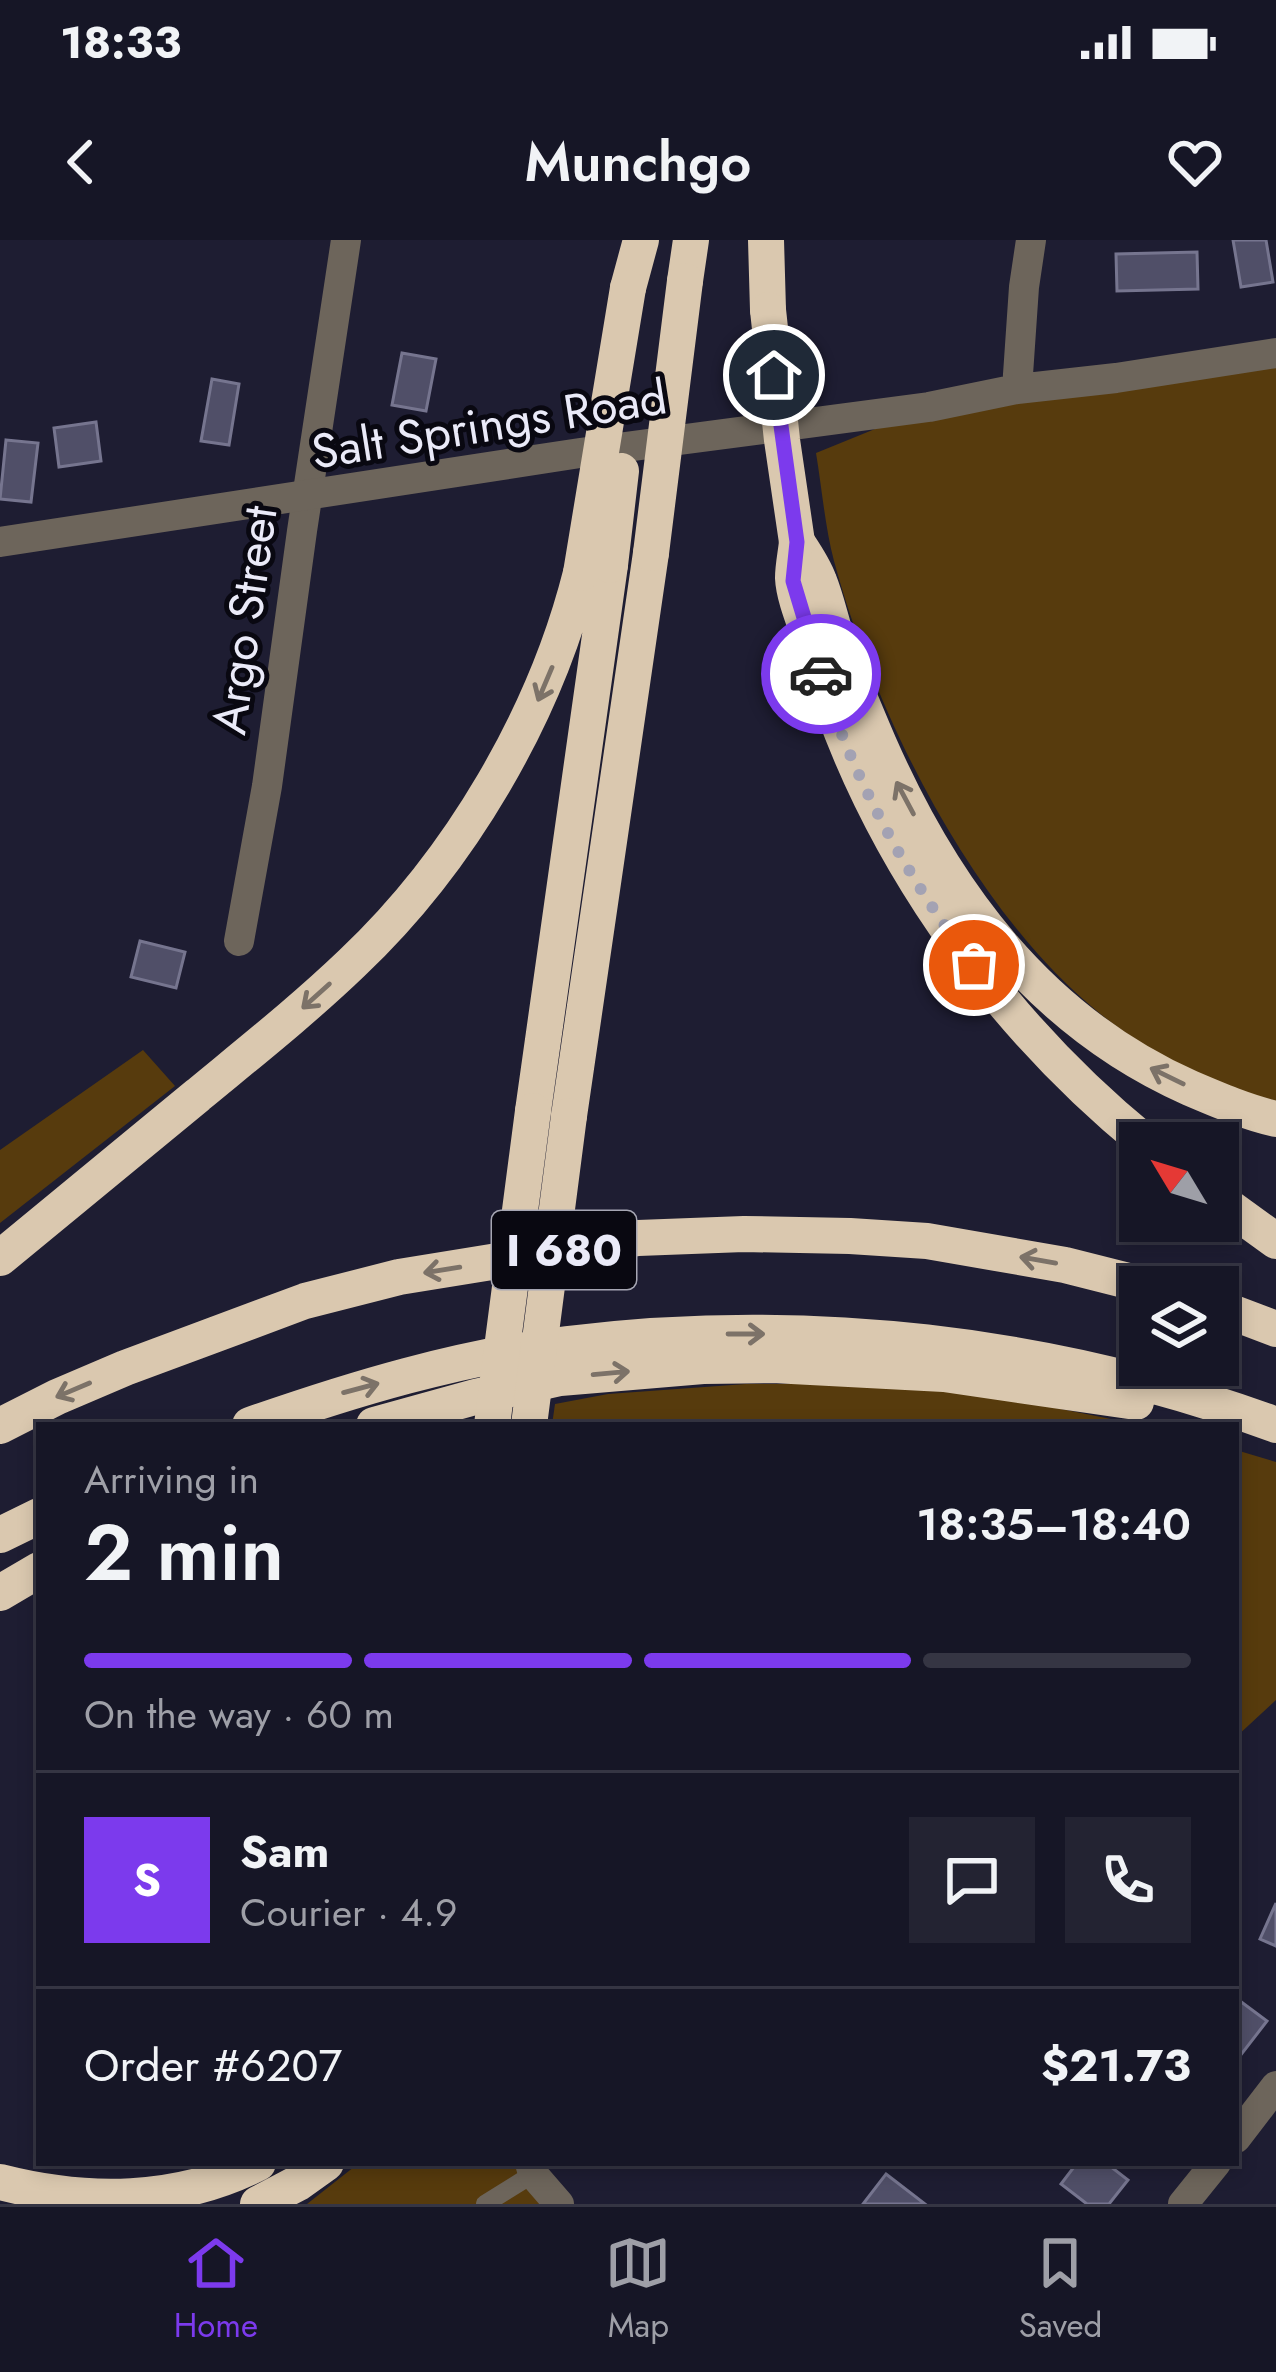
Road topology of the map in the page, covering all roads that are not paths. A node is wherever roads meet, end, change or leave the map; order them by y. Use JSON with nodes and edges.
{"nodes":[{"id":1,"x":346,"y":240,"type":"edge"},
{"id":2,"x":645,"y":240,"type":"edge"},
{"id":3,"x":691,"y":240,"type":"edge"},
{"id":4,"x":766,"y":240,"type":"edge"},
{"id":5,"x":1031,"y":240,"type":"edge"},
{"id":6,"x":1276,"y":353,"type":"edge"},
{"id":7,"x":1017,"y":389,"type":"junction"},
{"id":8,"x":307,"y":497,"type":"junction"},
{"id":9,"x":0,"y":542,"type":"edge"},
{"id":10,"x":797,"y":542,"type":"junction"},
{"id":11,"x":595,"y":569,"type":"junction"},
{"id":12,"x":239,"y":941,"type":"dead end"},
{"id":13,"x":551,"y":1113,"type":"junction"},
{"id":14,"x":1276,"y":1119,"type":"edge"},
{"id":15,"x":1123,"y":1122,"type":"edge"},
{"id":16,"x":1239,"y":1214,"type":"edge"},
{"id":17,"x":1276,"y":1241,"type":"edge"},
{"id":18,"x":0,"y":1258,"type":"edge"},
{"id":19,"x":1119,"y":1279,"type":"edge"},
{"id":20,"x":1239,"y":1315,"type":"edge"},
{"id":21,"x":1276,"y":1329,"type":"edge"},
{"id":22,"x":259,"y":1422,"type":"edge"},
{"id":23,"x":385,"y":1422,"type":"edge"},
{"id":24,"x":493,"y":1422,"type":"edge"},
{"id":25,"x":529,"y":1422,"type":"edge"},
{"id":26,"x":1214,"y":1422,"type":"edge"},
{"id":27,"x":1276,"y":1425,"type":"edge"},
{"id":28,"x":0,"y":1426,"type":"edge"},
{"id":29,"x":1239,"y":1429,"type":"edge"},
{"id":30,"x":1276,"y":1437,"type":"edge"},
{"id":31,"x":36,"y":1517,"type":"edge"},
{"id":32,"x":0,"y":1535,"type":"edge"},
{"id":33,"x":36,"y":1572,"type":"edge"},
{"id":34,"x":0,"y":1593,"type":"edge"},
{"id":35,"x":1276,"y":2086,"type":"edge"},
{"id":36,"x":1239,"y":2134,"type":"edge"},
{"id":37,"x":251,"y":2166,"type":"edge"},
{"id":38,"x":322,"y":2166,"type":"edge"},
{"id":39,"x":1214,"y":2166,"type":"edge"},
{"id":40,"x":531,"y":2169,"type":"edge"},
{"id":41,"x":0,"y":2182,"type":"edge"},
{"id":42,"x":258,"y":2204,"type":"edge"},
{"id":43,"x":484,"y":2204,"type":"edge"},
{"id":44,"x":560,"y":2204,"type":"edge"},
{"id":45,"x":1183,"y":2204,"type":"edge"}],
"edges":[{"from":1,"to":8,"type":"street","name":"Argo Street"},
{"from":2,"to":11,"type":"highway","bridge":true},
{"from":3,"to":13,"type":"highway","bridge":true},
{"from":4,"to":10,"type":"highway","bridge":true},
{"from":5,"to":7,"type":"street"},
{"from":6,"to":7,"type":"street","name":"Salt Springs Road"},
{"from":7,"to":8,"type":"street","name":"Salt Springs Road"},
{"from":8,"to":9,"type":"street","name":"Salt Springs Road"},
{"from":8,"to":12,"type":"street","name":"Argo Street"},
{"from":14,"to":10,"type":"highway","one_way":true},
{"from":10,"to":15,"type":"highway"},
{"from":11,"to":13,"type":"highway"},
{"from":11,"to":18,"type":"highway","one_way":true},
{"from":13,"to":24,"type":"highway","bridge":true},
{"from":13,"to":25,"type":"highway","bridge":true},
{"from":16,"to":17,"type":"highway"},
{"from":19,"to":28,"type":"highway","number":"I 680","one_way":true},
{"from":20,"to":21,"type":"highway"},
{"from":22,"to":27,"type":"highway","number":"I 680","one_way":true},
{"from":23,"to":26,"type":"highway","one_way":true},
{"from":29,"to":30,"type":"highway"},
{"from":31,"to":32,"type":"highway"},
{"from":33,"to":34,"type":"highway"},
{"from":35,"to":36,"type":"street"},
{"from":37,"to":41,"type":"highway"},
{"from":38,"to":42,"type":"highway"},
{"from":39,"to":45,"type":"street"},
{"from":40,"to":43,"type":"lane"},
{"from":40,"to":44,"type":"street"}]}
